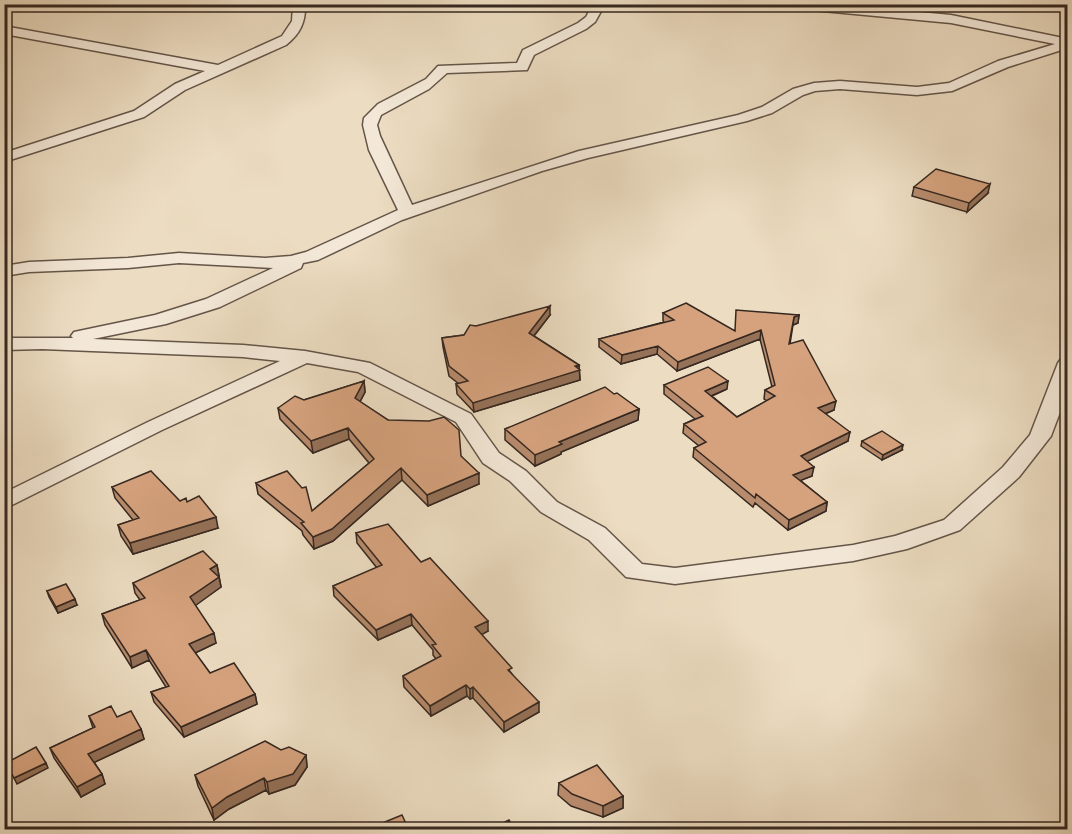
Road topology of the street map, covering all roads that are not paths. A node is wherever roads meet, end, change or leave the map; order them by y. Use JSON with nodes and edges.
{"nodes":[{"id":1,"x":12,"y":4,"type":"edge"},
{"id":2,"x":299,"y":4,"type":"edge"},
{"id":3,"x":599,"y":4,"type":"edge"},
{"id":4,"x":790,"y":4,"type":"edge"},
{"id":5,"x":4,"y":9,"type":"edge"},
{"id":6,"x":4,"y":30,"type":"edge"},
{"id":7,"x":1068,"y":43,"type":"edge"},
{"id":8,"x":217,"y":69,"type":"junction"},
{"id":9,"x":4,"y":159,"type":"edge"},
{"id":10,"x":407,"y":212,"type":"junction"},
{"id":11,"x":312,"y":256,"type":"junction"},
{"id":12,"x":4,"y":271,"type":"edge"},
{"id":13,"x":42,"y":343,"type":"junction"},
{"id":14,"x":4,"y":344,"type":"edge"},
{"id":15,"x":305,"y":357,"type":"junction"},
{"id":16,"x":1068,"y":363,"type":"edge"},
{"id":17,"x":4,"y":502,"type":"edge"}],
"edges":[{"from":1,"to":5,"type":"street"},
{"from":2,"to":8,"type":"street"},
{"from":3,"to":10,"type":"street"},
{"from":4,"to":7,"type":"street"},
{"from":6,"to":8,"type":"street"},
{"from":7,"to":10,"type":"street"},
{"from":8,"to":9,"type":"street"},
{"from":10,"to":11,"type":"street"},
{"from":11,"to":12,"type":"street"},
{"from":11,"to":13,"type":"street"},
{"from":13,"to":14,"type":"street"},
{"from":13,"to":15,"type":"street"},
{"from":15,"to":16,"type":"street"},
{"from":15,"to":17,"type":"street"}]}
